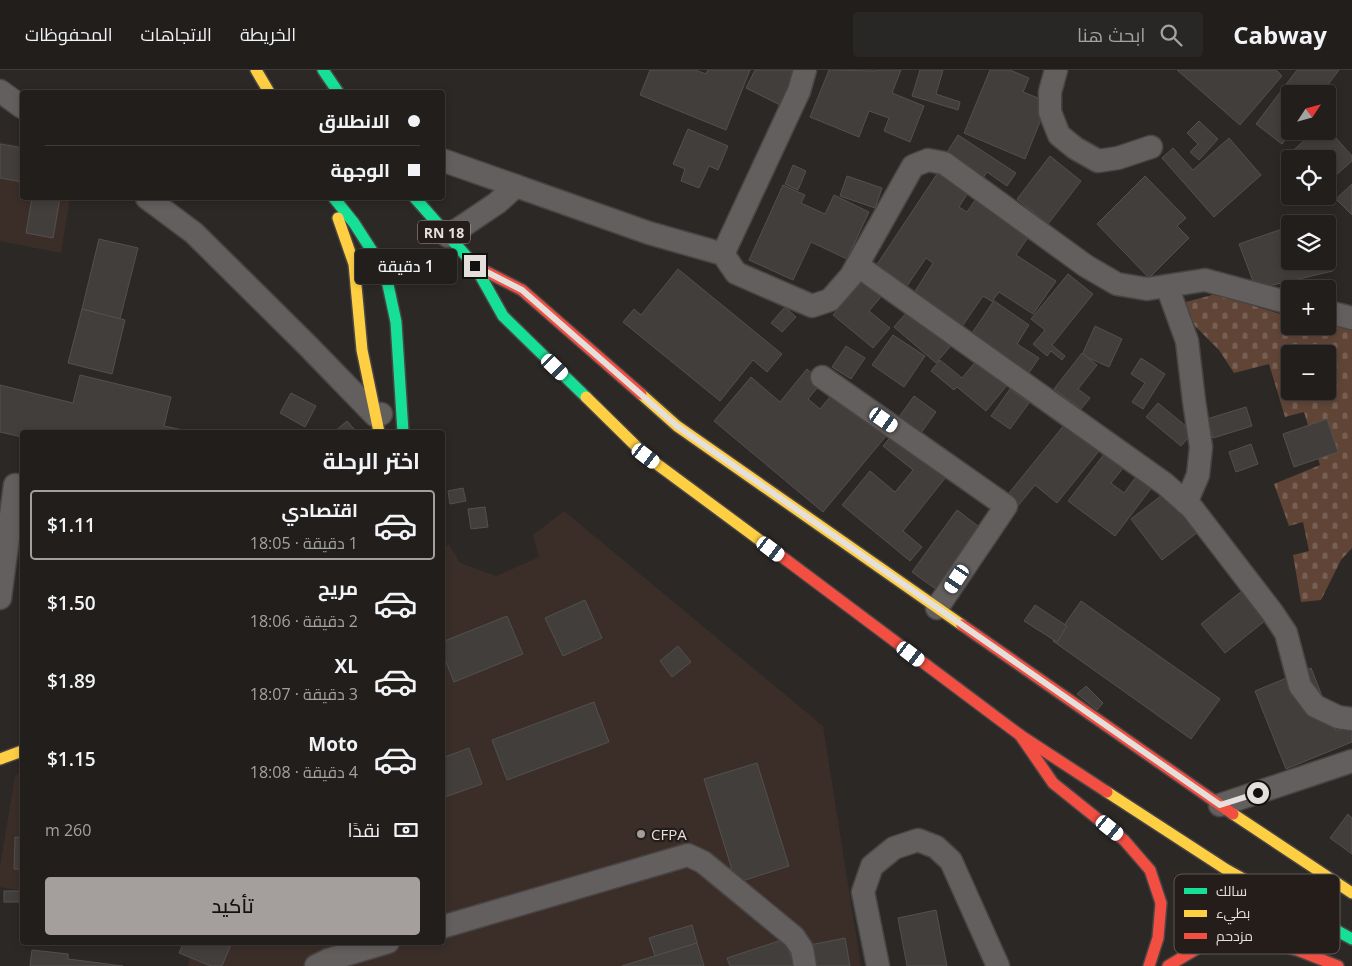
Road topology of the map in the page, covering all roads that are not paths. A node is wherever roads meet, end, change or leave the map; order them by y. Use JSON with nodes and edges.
{"nodes":[{"id":1,"x":256,"y":70,"type":"edge"},
{"id":2,"x":323,"y":70,"type":"edge"},
{"id":3,"x":805,"y":70,"type":"edge"},
{"id":4,"x":1056,"y":70,"type":"edge"},
{"id":5,"x":268,"y":90,"type":"edge"},
{"id":6,"x":337,"y":90,"type":"edge"},
{"id":7,"x":0,"y":92,"type":"edge"},
{"id":8,"x":20,"y":106,"type":"edge"},
{"id":9,"x":1151,"y":147,"type":"dead end"},
{"id":10,"x":445,"y":161,"type":"edge"},
{"id":11,"x":516,"y":186,"type":"junction"},
{"id":12,"x":150,"y":200,"type":"edge"},
{"id":13,"x":333,"y":200,"type":"edge"},
{"id":14,"x":334,"y":200,"type":"edge"},
{"id":15,"x":417,"y":200,"type":"edge"},
{"id":16,"x":448,"y":236,"type":"junction"},
{"id":17,"x":724,"y":254,"type":"junction"},
{"id":18,"x":857,"y":264,"type":"junction"},
{"id":19,"x":475,"y":266,"type":"junction"},
{"id":20,"x":1167,"y":286,"type":"junction"},
{"id":21,"x":1281,"y":301,"type":"edge"},
{"id":22,"x":1336,"y":314,"type":"edge"},
{"id":23,"x":1352,"y":318,"type":"edge"},
{"id":24,"x":822,"y":377,"type":"dead end"},
{"id":25,"x":402,"y":422,"type":"edge"},
{"id":26,"x":377,"y":424,"type":"edge"},
{"id":27,"x":15,"y":485,"type":"dead end"},
{"id":28,"x":1186,"y":503,"type":"junction"},
{"id":29,"x":0,"y":598,"type":"edge"},
{"id":30,"x":938,"y":608,"type":"junction"},
{"id":31,"x":1352,"y":718,"type":"edge"},
{"id":32,"x":1020,"y":735,"type":"junction"},
{"id":33,"x":20,"y":752,"type":"edge"},
{"id":34,"x":0,"y":759,"type":"edge"},
{"id":35,"x":1352,"y":761,"type":"edge"},
{"id":36,"x":1220,"y":805,"type":"junction"},
{"id":37,"x":1234,"y":874,"type":"edge"},
{"id":38,"x":1324,"y":874,"type":"edge"},
{"id":39,"x":1340,"y":885,"type":"edge"},
{"id":40,"x":1352,"y":893,"type":"edge"},
{"id":41,"x":445,"y":926,"type":"edge"},
{"id":42,"x":1340,"y":932,"type":"edge"},
{"id":43,"x":1352,"y":939,"type":"edge"},
{"id":44,"x":378,"y":945,"type":"edge"},
{"id":45,"x":1188,"y":954,"type":"edge"},
{"id":46,"x":1308,"y":954,"type":"edge"},
{"id":47,"x":316,"y":966,"type":"edge"},
{"id":48,"x":805,"y":966,"type":"edge"},
{"id":49,"x":878,"y":966,"type":"edge"},
{"id":50,"x":998,"y":966,"type":"edge"},
{"id":51,"x":1150,"y":966,"type":"edge"},
{"id":52,"x":1168,"y":966,"type":"edge"},
{"id":53,"x":1338,"y":966,"type":"edge"}],
"edges":[{"from":1,"to":5,"type":"main road"},
{"from":2,"to":6,"type":"main road"},
{"from":3,"to":17,"type":"street"},
{"from":4,"to":9,"type":"street"},
{"from":7,"to":8,"type":"street"},
{"from":10,"to":11,"type":"street"},
{"from":11,"to":16,"type":"street"},
{"from":11,"to":17,"type":"street"},
{"from":12,"to":26,"type":"street"},
{"from":13,"to":26,"type":"main road"},
{"from":14,"to":25,"type":"main road"},
{"from":15,"to":16,"type":"main road","number":"RN 18"},
{"from":16,"to":19,"type":"main road","number":"RN 18"},
{"from":17,"to":18,"type":"street"},
{"from":18,"to":20,"type":"street"},
{"from":18,"to":28,"type":"street"},
{"from":19,"to":30,"type":"main road","number":"RN 18"},
{"from":19,"to":32,"type":"main road","number":"RN 18"},
{"from":20,"to":21,"type":"street"},
{"from":20,"to":28,"type":"street"},
{"from":22,"to":23,"type":"street"},
{"from":24,"to":30,"type":"street"},
{"from":25,"to":26,"type":"street"},
{"from":27,"to":29,"type":"street"},
{"from":28,"to":31,"type":"street"},
{"from":30,"to":36,"type":"main road","number":"RN 18"},
{"from":32,"to":37,"type":"main road","number":"RN 18"},
{"from":32,"to":51,"type":"main road"},
{"from":33,"to":34,"type":"main road"},
{"from":35,"to":36,"type":"street"},
{"from":36,"to":38,"type":"main road","number":"RN 18"},
{"from":39,"to":40,"type":"main road","number":"RN 18"},
{"from":41,"to":48,"type":"street"},
{"from":42,"to":43,"type":"main road","number":"RN 18"},
{"from":44,"to":47,"type":"street"},
{"from":45,"to":52,"type":"main road"},
{"from":46,"to":53,"type":"main road"},
{"from":49,"to":50,"type":"street"}]}
